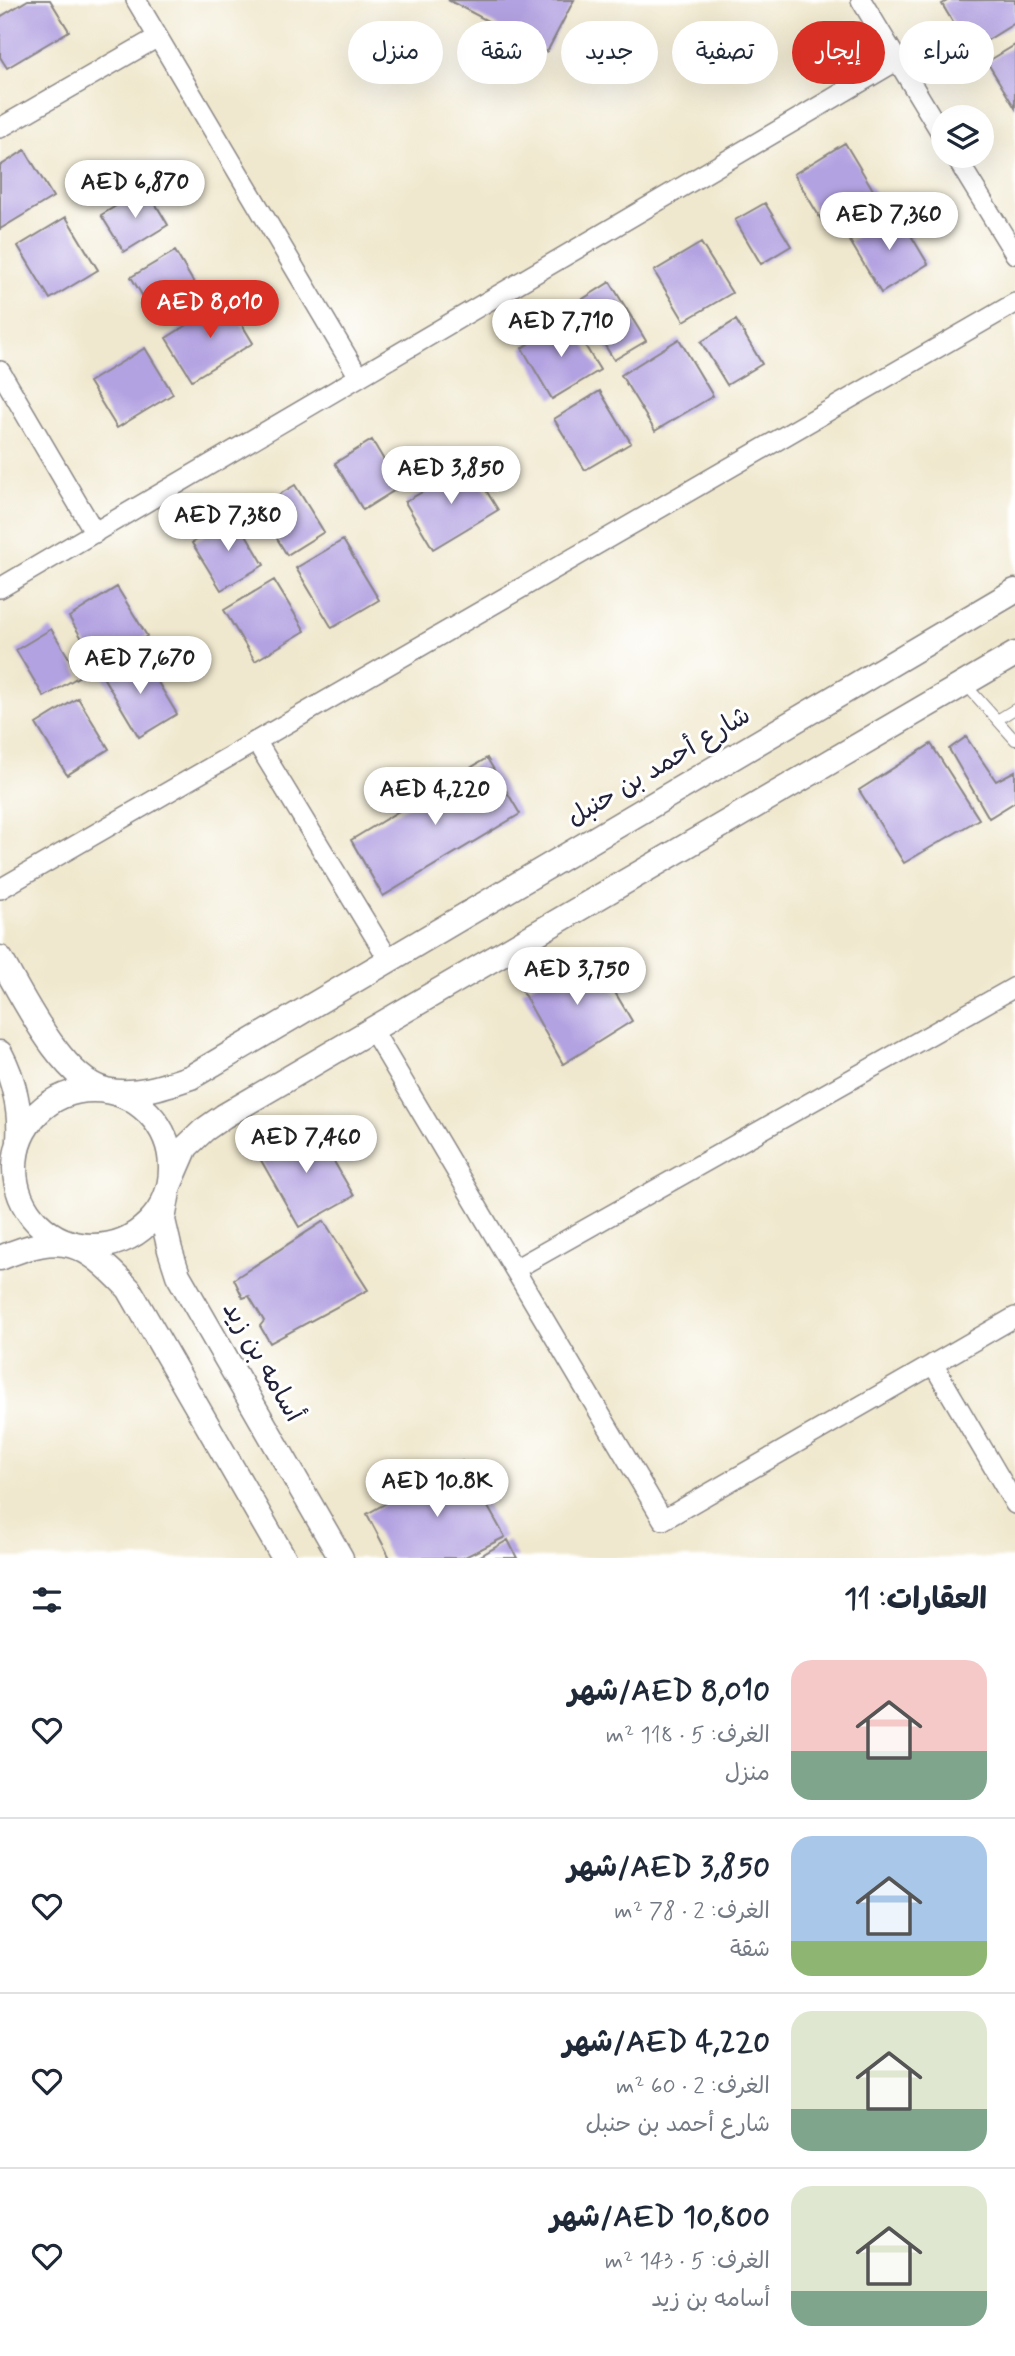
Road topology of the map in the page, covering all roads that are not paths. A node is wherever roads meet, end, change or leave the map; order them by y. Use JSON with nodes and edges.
{"nodes":[{"id":1,"x":136,"y":0,"type":"edge"},
{"id":2,"x":861,"y":0,"type":"edge"},
{"id":3,"x":158,"y":37,"type":"junction"},
{"id":4,"x":898,"y":60,"type":"junction"},
{"id":5,"x":931,"y":116,"type":"edge"},
{"id":6,"x":0,"y":128,"type":"edge"},
{"id":7,"x":963,"y":168,"type":"edge"},
{"id":8,"x":1014,"y":252,"type":"edge"},
{"id":9,"x":1015,"y":303,"type":"edge"},
{"id":10,"x":0,"y":371,"type":"edge"},
{"id":11,"x":359,"y":377,"type":"junction"},
{"id":12,"x":95,"y":533,"type":"junction"},
{"id":13,"x":0,"y":588,"type":"edge"},
{"id":14,"x":1015,"y":591,"type":"edge"},
{"id":15,"x":1015,"y":654,"type":"edge"},
{"id":16,"x":964,"y":684,"type":"junction"},
{"id":17,"x":1015,"y":709,"type":"edge"},
{"id":18,"x":997,"y":720,"type":"junction"},
{"id":19,"x":1015,"y":740,"type":"edge"},
{"id":20,"x":257,"y":741,"type":"junction"},
{"id":21,"x":0,"y":889,"type":"edge"},
{"id":22,"x":0,"y":958,"type":"edge"},
{"id":23,"x":390,"y":960,"type":"junction"},
{"id":24,"x":1015,"y":987,"type":"edge"},
{"id":25,"x":373,"y":1029,"type":"junction"},
{"id":26,"x":0,"y":1053,"type":"edge"},
{"id":27,"x":105,"y":1090,"type":"junction"},
{"id":28,"x":20,"y":1139,"type":"junction"},
{"id":29,"x":0,"y":1179,"type":"edge"},
{"id":30,"x":169,"y":1186,"type":"junction"},
{"id":31,"x":72,"y":1244,"type":"junction"},
{"id":32,"x":0,"y":1258,"type":"edge"},
{"id":33,"x":514,"y":1269,"type":"junction"},
{"id":34,"x":1015,"y":1317,"type":"edge"},
{"id":35,"x":933,"y":1364,"type":"junction"},
{"id":36,"x":1015,"y":1504,"type":"edge"},
{"id":37,"x":284,"y":1558,"type":"edge"},
{"id":38,"x":341,"y":1558,"type":"edge"}],
"edges":[{"from":1,"to":3,"type":"street"},
{"from":2,"to":4,"type":"street"},
{"from":3,"to":6,"type":"street"},
{"from":3,"to":11,"type":"street"},
{"from":4,"to":5,"type":"street"},
{"from":4,"to":11,"type":"street"},
{"from":7,"to":8,"type":"street"},
{"from":9,"to":20,"type":"street"},
{"from":10,"to":12,"type":"street"},
{"from":11,"to":12,"type":"street"},
{"from":12,"to":13,"type":"street"},
{"from":14,"to":23,"type":"street","name":"شارع أحمد بن حنبل"},
{"from":15,"to":16,"type":"street"},
{"from":16,"to":18,"type":"lane"},
{"from":16,"to":25,"type":"street"},
{"from":17,"to":18,"type":"lane"},
{"from":18,"to":19,"type":"lane"},
{"from":20,"to":21,"type":"street"},
{"from":20,"to":23,"type":"street"},
{"from":22,"to":27,"type":"street"},
{"from":23,"to":27,"type":"street","name":"شارع أحمد بن حنبل"},
{"from":24,"to":33,"type":"street"},
{"from":25,"to":30,"type":"street"},
{"from":25,"to":33,"type":"street"},
{"from":26,"to":28,"type":"street"},
{"from":27,"to":28,"type":"street"},
{"from":27,"to":30,"type":"street"},
{"from":28,"to":29,"type":"street"},
{"from":28,"to":31,"type":"street"},
{"from":30,"to":31,"type":"street"},
{"from":30,"to":38,"type":"street","name":"أسامه بن زيد"},
{"from":31,"to":32,"type":"street"},
{"from":31,"to":37,"type":"street"},
{"from":33,"to":35,"type":"street"},
{"from":34,"to":35,"type":"street"},
{"from":35,"to":36,"type":"street"}]}
